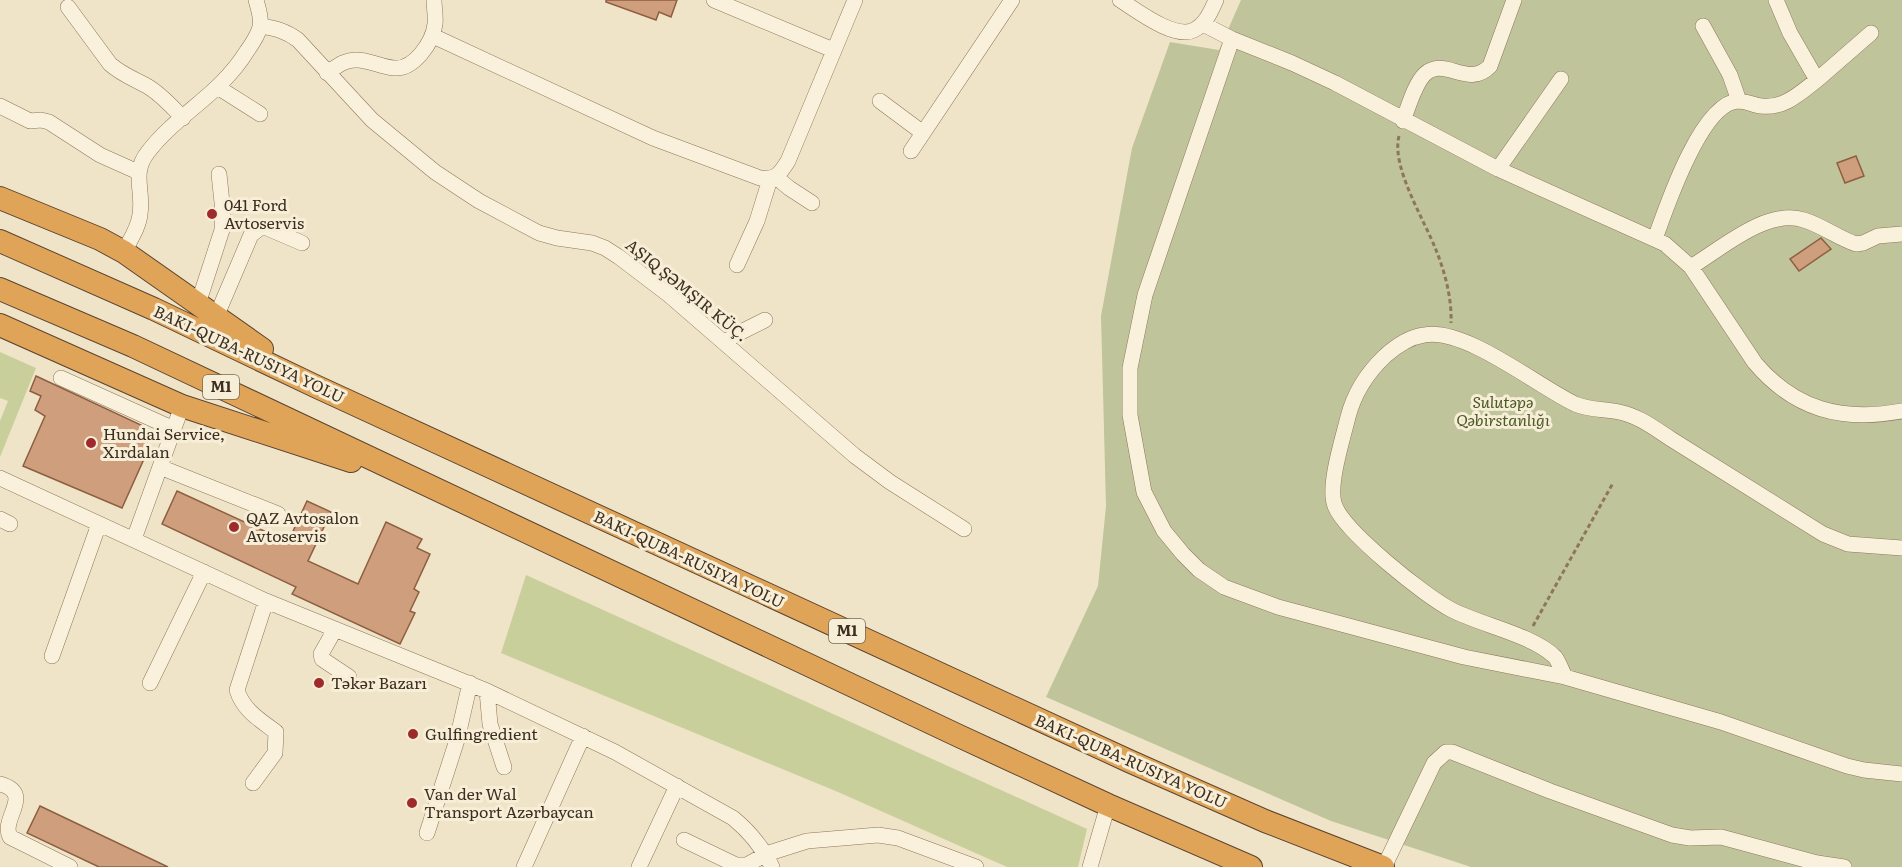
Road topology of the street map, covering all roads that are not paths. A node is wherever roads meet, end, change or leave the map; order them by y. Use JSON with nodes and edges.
{"nodes":[{"id":1,"x":256,"y":0,"type":"edge"},
{"id":2,"x":434,"y":0,"type":"edge"},
{"id":3,"x":714,"y":0,"type":"edge"},
{"id":4,"x":855,"y":0,"type":"edge"},
{"id":5,"x":1012,"y":0,"type":"edge"},
{"id":6,"x":1120,"y":0,"type":"edge"},
{"id":7,"x":1216,"y":0,"type":"edge"},
{"id":8,"x":1514,"y":0,"type":"edge"},
{"id":9,"x":1776,"y":0,"type":"edge"},
{"id":10,"x":68,"y":7,"type":"dead end"},
{"id":11,"x":1203,"y":24,"type":"junction"},
{"id":12,"x":260,"y":26,"type":"junction"},
{"id":13,"x":1703,"y":26,"type":"dead end"},
{"id":14,"x":1871,"y":33,"type":"dead end"},
{"id":15,"x":433,"y":36,"type":"junction"},
{"id":16,"x":1232,"y":39,"type":"junction"},
{"id":17,"x":833,"y":50,"type":"junction"},
{"id":18,"x":327,"y":73,"type":"junction"},
{"id":19,"x":1561,"y":79,"type":"dead end"},
{"id":20,"x":1817,"y":80,"type":"junction"},
{"id":21,"x":219,"y":88,"type":"junction"},
{"id":22,"x":880,"y":101,"type":"dead end"},
{"id":23,"x":1739,"y":101,"type":"junction"},
{"id":24,"x":0,"y":106,"type":"edge"},
{"id":25,"x":260,"y":114,"type":"dead end"},
{"id":26,"x":183,"y":118,"type":"junction"},
{"id":27,"x":1403,"y":121,"type":"junction"},
{"id":28,"x":923,"y":133,"type":"junction"},
{"id":29,"x":911,"y":151,"type":"dead end"},
{"id":30,"x":1498,"y":169,"type":"junction"},
{"id":31,"x":138,"y":172,"type":"junction"},
{"id":32,"x":219,"y":174,"type":"dead end"},
{"id":33,"x":773,"y":178,"type":"junction"},
{"id":34,"x":0,"y":198,"type":"edge"},
{"id":35,"x":812,"y":203,"type":"dead end"},
{"id":36,"x":1902,"y":234,"type":"edge"},
{"id":37,"x":1655,"y":239,"type":"junction"},
{"id":38,"x":0,"y":241,"type":"edge"},
{"id":39,"x":302,"y":243,"type":"dead end"},
{"id":40,"x":124,"y":252,"type":"junction"},
{"id":41,"x":737,"y":265,"type":"dead end"},
{"id":42,"x":1691,"y":267,"type":"junction"},
{"id":43,"x":0,"y":289,"type":"edge"},
{"id":44,"x":198,"y":304,"type":"junction"},
{"id":45,"x":216,"y":317,"type":"junction"},
{"id":46,"x":765,"y":320,"type":"dead end"},
{"id":47,"x":0,"y":325,"type":"edge"},
{"id":48,"x":725,"y":344,"type":"junction"},
{"id":49,"x":61,"y":378,"type":"dead end"},
{"id":50,"x":315,"y":386,"type":"junction"},
{"id":51,"x":182,"y":406,"type":"junction"},
{"id":52,"x":1902,"y":411,"type":"edge"},
{"id":53,"x":174,"y":429,"type":"junction"},
{"id":54,"x":160,"y":467,"type":"junction"},
{"id":55,"x":0,"y":478,"type":"edge"},
{"id":56,"x":441,"y":490,"type":"junction"},
{"id":57,"x":278,"y":514,"type":"dead end"},
{"id":58,"x":99,"y":524,"type":"junction"},
{"id":59,"x":964,"y":529,"type":"dead end"},
{"id":60,"x":134,"y":539,"type":"junction"},
{"id":61,"x":1902,"y":548,"type":"edge"},
{"id":62,"x":204,"y":572,"type":"junction"},
{"id":63,"x":266,"y":601,"type":"junction"},
{"id":64,"x":334,"y":631,"type":"junction"},
{"id":65,"x":52,"y":656,"type":"dead end"},
{"id":66,"x":349,"y":677,"type":"dead end"},
{"id":67,"x":1565,"y":677,"type":"junction"},
{"id":68,"x":150,"y":683,"type":"dead end"},
{"id":69,"x":470,"y":683,"type":"junction"},
{"id":70,"x":487,"y":691,"type":"junction"},
{"id":71,"x":582,"y":736,"type":"junction"},
{"id":72,"x":504,"y":767,"type":"dead end"},
{"id":73,"x":1902,"y":774,"type":"edge"},
{"id":74,"x":253,"y":783,"type":"dead end"},
{"id":75,"x":0,"y":784,"type":"edge"},
{"id":76,"x":677,"y":786,"type":"junction"},
{"id":77,"x":1108,"y":805,"type":"junction"},
{"id":78,"x":427,"y":833,"type":"dead end"},
{"id":79,"x":3,"y":837,"type":"edge"},
{"id":80,"x":684,"y":840,"type":"dead end"},
{"id":81,"x":769,"y":860,"type":"edge"},
{"id":82,"x":70,"y":867,"type":"edge"},
{"id":83,"x":524,"y":867,"type":"edge"},
{"id":84,"x":639,"y":867,"type":"edge"},
{"id":85,"x":976,"y":867,"type":"edge"},
{"id":86,"x":1090,"y":867,"type":"edge"},
{"id":87,"x":1251,"y":867,"type":"edge"},
{"id":88,"x":1383,"y":867,"type":"edge"},
{"id":89,"x":1844,"y":867,"type":"edge"}],
"edges":[{"from":1,"to":12,"type":"street"},
{"from":2,"to":15,"type":"street"},
{"from":3,"to":17,"type":"street"},
{"from":4,"to":17,"type":"street"},
{"from":5,"to":28,"type":"street"},
{"from":6,"to":11,"type":"street"},
{"from":7,"to":11,"type":"street"},
{"from":8,"to":27,"type":"street"},
{"from":9,"to":20,"type":"street"},
{"from":10,"to":26,"type":"street"},
{"from":11,"to":16,"type":"street"},
{"from":12,"to":18,"type":"street"},
{"from":12,"to":21,"type":"street"},
{"from":13,"to":23,"type":"street"},
{"from":14,"to":20,"type":"street"},
{"from":15,"to":18,"type":"street"},
{"from":15,"to":33,"type":"street"},
{"from":16,"to":27,"type":"street"},
{"from":16,"to":67,"type":"street"},
{"from":17,"to":33,"type":"street"},
{"from":18,"to":48,"type":"street"},
{"from":19,"to":30,"type":"street"},
{"from":20,"to":23,"type":"street"},
{"from":21,"to":25,"type":"street"},
{"from":21,"to":26,"type":"street"},
{"from":22,"to":28,"type":"street"},
{"from":23,"to":37,"type":"street"},
{"from":24,"to":31,"type":"street"},
{"from":26,"to":31,"type":"street"},
{"from":27,"to":30,"type":"street"},
{"from":28,"to":29,"type":"street"},
{"from":30,"to":37,"type":"street"},
{"from":31,"to":40,"type":"street"},
{"from":32,"to":44,"type":"street"},
{"from":33,"to":35,"type":"street"},
{"from":33,"to":41,"type":"street"},
{"from":34,"to":40,"type":"highway"},
{"from":36,"to":42,"type":"street"},
{"from":37,"to":42,"type":"street"},
{"from":38,"to":50,"type":"highway","number":"M1"},
{"from":39,"to":45,"type":"street"},
{"from":40,"to":44,"type":"highway"},
{"from":42,"to":52,"type":"street"},
{"from":43,"to":56,"type":"highway","number":"M1"},
{"from":44,"to":45,"type":"highway"},
{"from":45,"to":50,"type":"highway"},
{"from":46,"to":48,"type":"street"},
{"from":47,"to":51,"type":"highway"},
{"from":48,"to":59,"type":"street"},
{"from":49,"to":53,"type":"street"},
{"from":50,"to":88,"type":"highway","number":"M1"},
{"from":51,"to":53,"type":"street"},
{"from":51,"to":56,"type":"highway"},
{"from":53,"to":54,"type":"street"},
{"from":54,"to":57,"type":"street"},
{"from":54,"to":60,"type":"street"},
{"from":55,"to":58,"type":"street"},
{"from":56,"to":77,"type":"highway","number":"M1"},
{"from":58,"to":60,"type":"street"},
{"from":58,"to":65,"type":"street"},
{"from":60,"to":62,"type":"street"},
{"from":61,"to":67,"type":"street"},
{"from":62,"to":63,"type":"street"},
{"from":62,"to":68,"type":"street"},
{"from":63,"to":64,"type":"street"},
{"from":63,"to":74,"type":"street"},
{"from":64,"to":66,"type":"street"},
{"from":64,"to":69,"type":"street"},
{"from":67,"to":73,"type":"street"},
{"from":69,"to":70,"type":"street"},
{"from":69,"to":78,"type":"street"},
{"from":70,"to":71,"type":"street"},
{"from":70,"to":72,"type":"street"},
{"from":71,"to":76,"type":"street"},
{"from":71,"to":83,"type":"street"},
{"from":75,"to":79,"type":"street"},
{"from":76,"to":81,"type":"street"},
{"from":76,"to":84,"type":"street"},
{"from":77,"to":86,"type":"street"},
{"from":77,"to":87,"type":"highway","number":"M1"},
{"from":79,"to":82,"type":"street"},
{"from":80,"to":81,"type":"street"},
{"from":81,"to":85,"type":"street"},
{"from":88,"to":89,"type":"street"}]}
